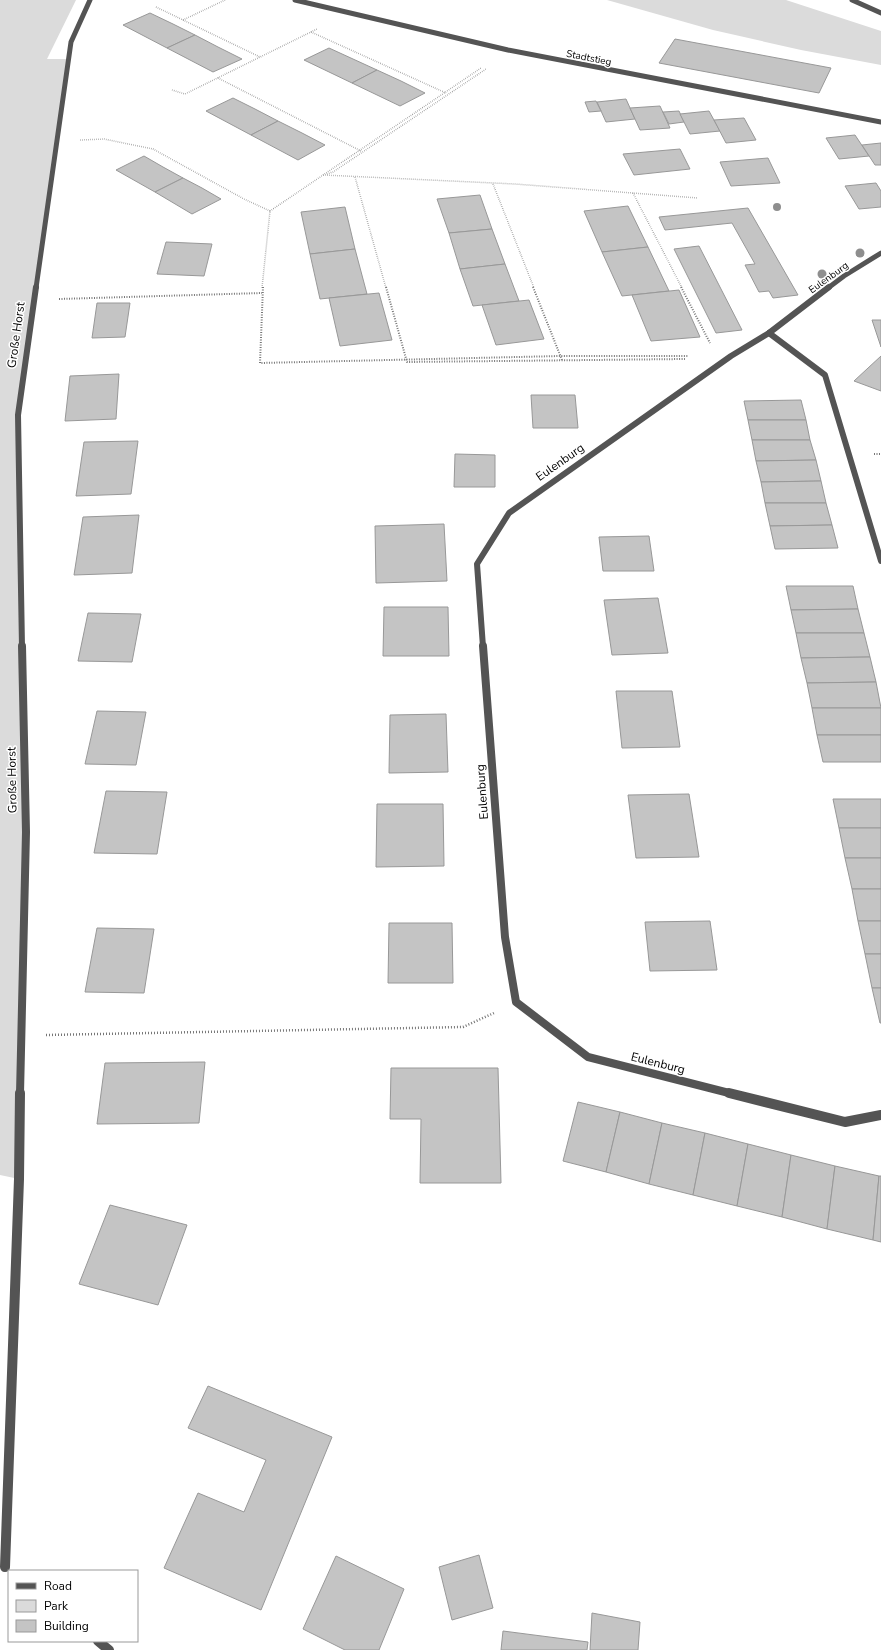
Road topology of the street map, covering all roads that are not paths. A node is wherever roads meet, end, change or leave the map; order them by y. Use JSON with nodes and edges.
{"nodes":[{"id":1,"x":90,"y":0,"type":"edge"},
{"id":2,"x":295,"y":0,"type":"edge"},
{"id":3,"x":852,"y":0,"type":"edge"},
{"id":4,"x":881,"y":13,"type":"edge"},
{"id":5,"x":881,"y":122,"type":"edge"},
{"id":6,"x":881,"y":253,"type":"edge"},
{"id":7,"x":769,"y":333,"type":"junction"},
{"id":8,"x":881,"y":561,"type":"edge"},
{"id":9,"x":881,"y":1114,"type":"edge"},
{"id":10,"x":5,"y":1568,"type":"edge"},
{"id":11,"x":99,"y":1642,"type":"edge"},
{"id":12,"x":109,"y":1650,"type":"edge"}],
"edges":[{"from":1,"to":10,"type":"street","name":"Große Horst"},
{"from":2,"to":5,"type":"street","name":"Stadtstieg"},
{"from":3,"to":4,"type":"street"},
{"from":6,"to":7,"type":"street","name":"Eulenburg"},
{"from":7,"to":8,"type":"street"},
{"from":7,"to":9,"type":"street","name":"Eulenburg"},
{"from":11,"to":12,"type":"street"}]}
